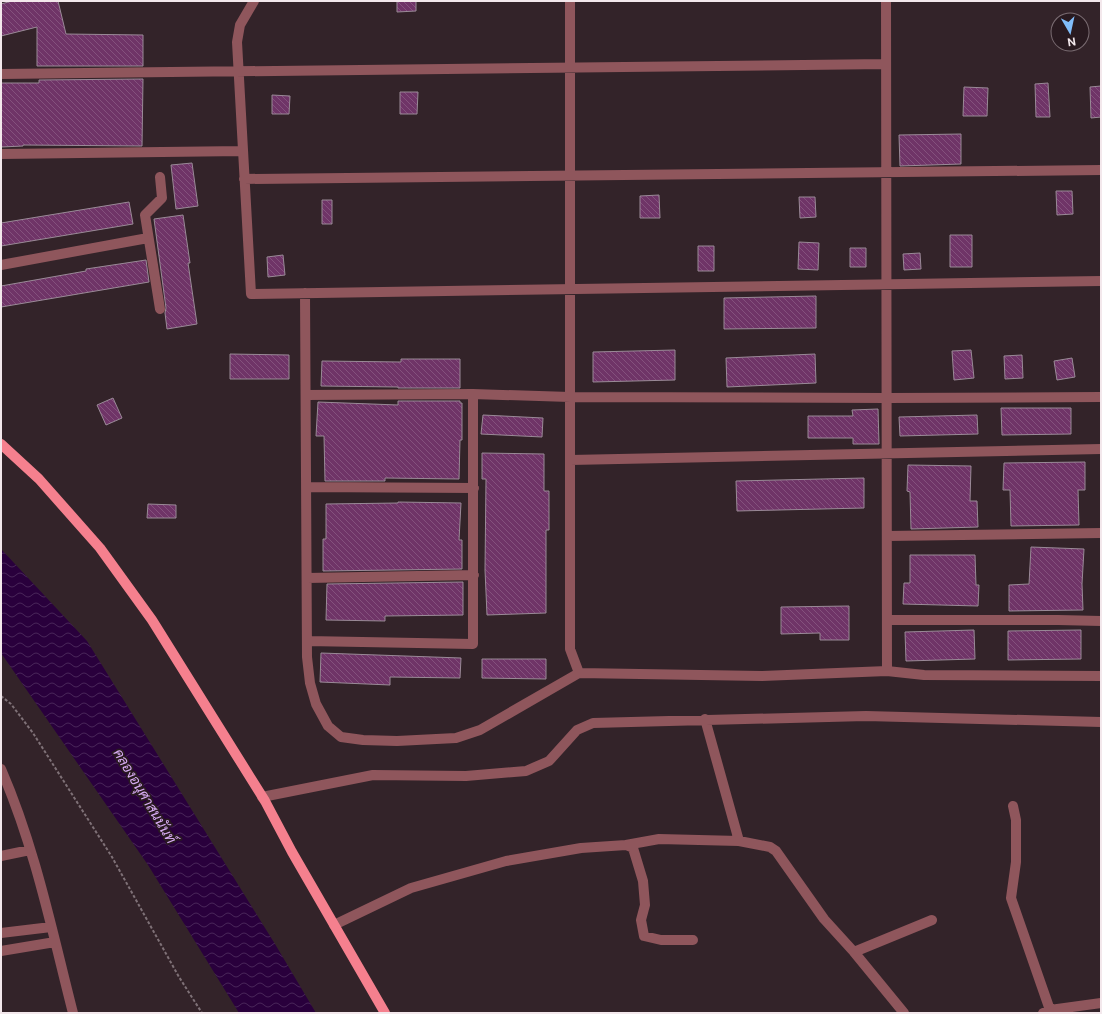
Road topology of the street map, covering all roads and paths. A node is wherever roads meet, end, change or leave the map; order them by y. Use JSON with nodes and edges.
{"nodes":[{"id":1,"x":254,"y":1,"type":"edge"},
{"id":2,"x":570,"y":1,"type":"edge"},
{"id":3,"x":886,"y":1,"type":"edge"},
{"id":4,"x":886,"y":64,"type":"junction"},
{"id":5,"x":570,"y":68,"type":"junction"},
{"id":6,"x":238,"y":72,"type":"junction"},
{"id":7,"x":1,"y":74,"type":"edge"},
{"id":8,"x":243,"y":151,"type":"junction"},
{"id":9,"x":1,"y":154,"type":"edge"},
{"id":10,"x":1101,"y":170,"type":"edge"},
{"id":11,"x":886,"y":172,"type":"junction"},
{"id":12,"x":570,"y":176,"type":"junction"},
{"id":13,"x":160,"y":177,"type":"dead end"},
{"id":14,"x":244,"y":180,"type":"junction"},
{"id":15,"x":148,"y":238,"type":"junction"},
{"id":16,"x":1,"y":265,"type":"edge"},
{"id":17,"x":1101,"y":281,"type":"edge"},
{"id":18,"x":886,"y":284,"type":"junction"},
{"id":19,"x":570,"y":290,"type":"junction"},
{"id":20,"x":305,"y":293,"type":"junction"},
{"id":21,"x":160,"y":309,"type":"dead end"},
{"id":22,"x":473,"y":394,"type":"junction"},
{"id":23,"x":306,"y":395,"type":"junction"},
{"id":24,"x":570,"y":397,"type":"junction"},
{"id":25,"x":1101,"y":397,"type":"edge"},
{"id":26,"x":887,"y":398,"type":"junction"},
{"id":27,"x":1,"y":444,"type":"edge"},
{"id":28,"x":1101,"y":449,"type":"edge"},
{"id":29,"x":887,"y":453,"type":"junction"},
{"id":30,"x":570,"y":460,"type":"junction"},
{"id":31,"x":306,"y":487,"type":"junction"},
{"id":32,"x":474,"y":488,"type":"junction"},
{"id":33,"x":1101,"y":534,"type":"edge"},
{"id":34,"x":887,"y":536,"type":"junction"},
{"id":35,"x":474,"y":575,"type":"junction"},
{"id":36,"x":307,"y":578,"type":"junction"},
{"id":37,"x":887,"y":620,"type":"junction"},
{"id":38,"x":1101,"y":621,"type":"edge"},
{"id":39,"x":307,"y":641,"type":"junction"},
{"id":40,"x":887,"y":671,"type":"junction"},
{"id":41,"x":579,"y":673,"type":"junction"},
{"id":42,"x":1101,"y":676,"type":"edge"},
{"id":43,"x":1,"y":696,"type":"edge"},
{"id":44,"x":705,"y":719,"type":"junction"},
{"id":45,"x":1101,"y":722,"type":"edge"},
{"id":46,"x":1,"y":769,"type":"edge"},
{"id":47,"x":262,"y":797,"type":"junction"},
{"id":48,"x":1013,"y":806,"type":"dead end"},
{"id":49,"x":739,"y":841,"type":"junction"},
{"id":50,"x":626,"y":844,"type":"junction"},
{"id":51,"x":30,"y":850,"type":"junction"},
{"id":52,"x":1,"y":856,"type":"edge"},
{"id":53,"x":932,"y":920,"type":"dead end"},
{"id":54,"x":334,"y":925,"type":"junction"},
{"id":55,"x":51,"y":927,"type":"junction"},
{"id":56,"x":1,"y":933,"type":"edge"},
{"id":57,"x":693,"y":940,"type":"dead end"},
{"id":58,"x":55,"y":942,"type":"junction"},
{"id":59,"x":1,"y":951,"type":"edge"},
{"id":60,"x":854,"y":952,"type":"junction"},
{"id":61,"x":1101,"y":1003,"type":"edge"},
{"id":62,"x":1046,"y":1011,"type":"edge"},
{"id":63,"x":73,"y":1013,"type":"edge"},
{"id":64,"x":202,"y":1013,"type":"edge"},
{"id":65,"x":385,"y":1013,"type":"edge"},
{"id":66,"x":904,"y":1013,"type":"edge"}],
"edges":[{"from":1,"to":6,"type":"street"},
{"from":2,"to":5,"type":"street"},
{"from":3,"to":4,"type":"street"},
{"from":4,"to":5,"type":"street"},
{"from":4,"to":11,"type":"street"},
{"from":5,"to":6,"type":"street"},
{"from":5,"to":12,"type":"street"},
{"from":6,"to":7,"type":"street"},
{"from":6,"to":8,"type":"street"},
{"from":8,"to":9,"type":"street"},
{"from":8,"to":14,"type":"street"},
{"from":10,"to":11,"type":"street"},
{"from":11,"to":12,"type":"street"},
{"from":11,"to":18,"type":"street"},
{"from":12,"to":14,"type":"street"},
{"from":12,"to":19,"type":"street"},
{"from":13,"to":15,"type":"street"},
{"from":14,"to":20,"type":"street"},
{"from":15,"to":16,"type":"street"},
{"from":15,"to":21,"type":"street"},
{"from":17,"to":18,"type":"street"},
{"from":18,"to":19,"type":"street"},
{"from":18,"to":26,"type":"street"},
{"from":19,"to":20,"type":"street"},
{"from":19,"to":24,"type":"street"},
{"from":20,"to":23,"type":"street"},
{"from":22,"to":23,"type":"street"},
{"from":22,"to":24,"type":"street"},
{"from":22,"to":32,"type":"street"},
{"from":23,"to":31,"type":"street"},
{"from":24,"to":26,"type":"street"},
{"from":24,"to":30,"type":"street"},
{"from":25,"to":26,"type":"street"},
{"from":26,"to":29,"type":"street"},
{"from":27,"to":47,"type":"main road"},
{"from":28,"to":29,"type":"street"},
{"from":29,"to":30,"type":"street"},
{"from":29,"to":34,"type":"street"},
{"from":30,"to":41,"type":"street"},
{"from":31,"to":32,"type":"street"},
{"from":31,"to":36,"type":"street"},
{"from":32,"to":35,"type":"street"},
{"from":33,"to":34,"type":"street"},
{"from":34,"to":37,"type":"street"},
{"from":35,"to":36,"type":"street"},
{"from":35,"to":39,"type":"street"},
{"from":36,"to":39,"type":"street"},
{"from":37,"to":38,"type":"street"},
{"from":37,"to":40,"type":"street"},
{"from":39,"to":41,"type":"street"},
{"from":40,"to":41,"type":"street"},
{"from":40,"to":42,"type":"street"},
{"from":43,"to":64,"type":"path"},
{"from":44,"to":45,"type":"street"},
{"from":44,"to":47,"type":"street"},
{"from":44,"to":49,"type":"street"},
{"from":46,"to":51,"type":"street"},
{"from":47,"to":54,"type":"main road"},
{"from":48,"to":62,"type":"street"},
{"from":49,"to":50,"type":"street"},
{"from":49,"to":60,"type":"street"},
{"from":50,"to":54,"type":"street"},
{"from":50,"to":57,"type":"street"},
{"from":51,"to":52,"type":"street"},
{"from":51,"to":55,"type":"street"},
{"from":53,"to":60,"type":"street"},
{"from":54,"to":65,"type":"main road"},
{"from":55,"to":56,"type":"street"},
{"from":55,"to":58,"type":"street"},
{"from":58,"to":59,"type":"street"},
{"from":58,"to":63,"type":"street"},
{"from":60,"to":66,"type":"street"},
{"from":61,"to":62,"type":"street"}]}
